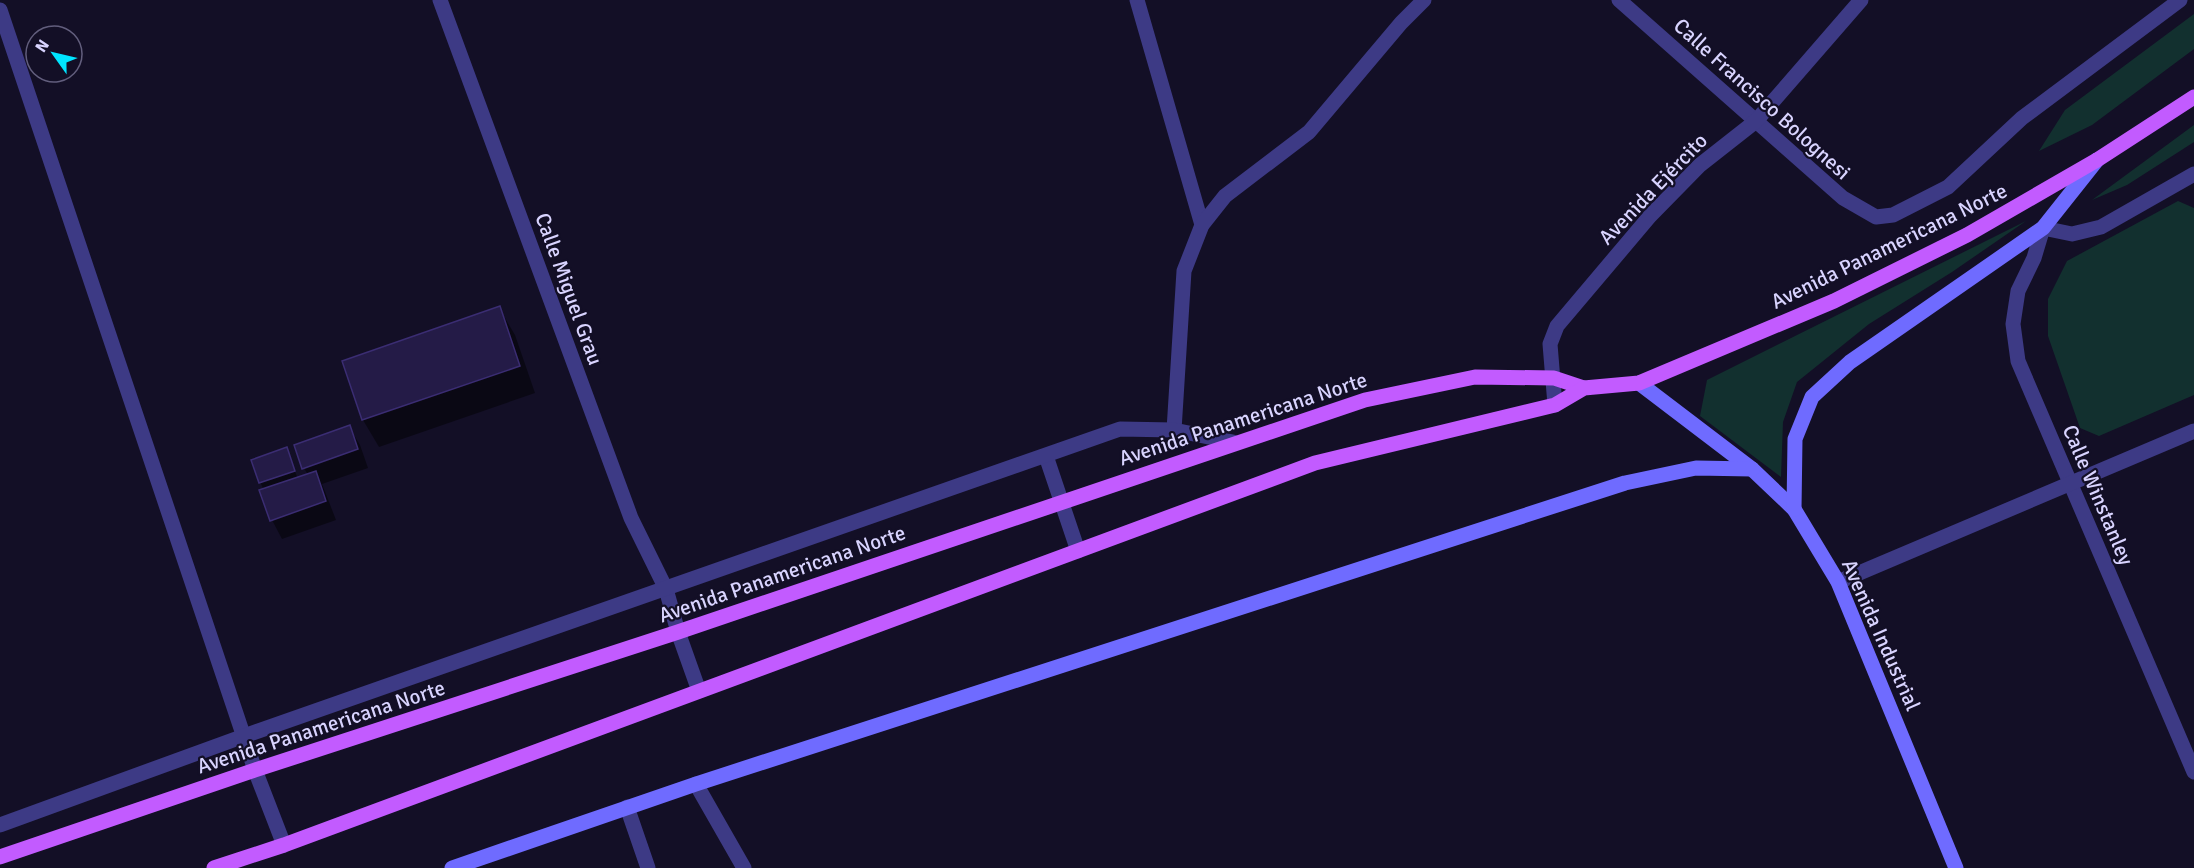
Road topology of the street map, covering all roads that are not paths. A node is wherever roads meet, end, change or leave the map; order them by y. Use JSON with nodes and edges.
{"nodes":[{"id":1,"x":440,"y":0,"type":"edge"},
{"id":2,"x":1137,"y":0,"type":"edge"},
{"id":3,"x":1424,"y":0,"type":"edge"},
{"id":4,"x":1619,"y":0,"type":"edge"},
{"id":5,"x":1861,"y":0,"type":"edge"},
{"id":6,"x":2181,"y":0,"type":"edge"},
{"id":7,"x":0,"y":10,"type":"edge"},
{"id":8,"x":2194,"y":97,"type":"edge"},
{"id":9,"x":1756,"y":121,"type":"junction"},
{"id":10,"x":2097,"y":160,"type":"junction"},
{"id":11,"x":2194,"y":174,"type":"edge"},
{"id":12,"x":1852,"y":205,"type":"joint"},
{"id":13,"x":1202,"y":225,"type":"junction"},
{"id":14,"x":2043,"y":228,"type":"junction"},
{"id":15,"x":1554,"y":378,"type":"junction"},
{"id":16,"x":1639,"y":383,"type":"junction"},
{"id":17,"x":1584,"y":388,"type":"junction"},
{"id":18,"x":1555,"y":405,"type":"junction"},
{"id":19,"x":1174,"y":430,"type":"junction"},
{"id":20,"x":2194,"y":431,"type":"edge"},
{"id":21,"x":1233,"y":442,"type":"junction"},
{"id":22,"x":1046,"y":456,"type":"junction"},
{"id":23,"x":1752,"y":469,"type":"junction"},
{"id":24,"x":2070,"y":482,"type":"junction"},
{"id":25,"x":1061,"y":501,"type":"junction"},
{"id":26,"x":1794,"y":509,"type":"junction"},
{"id":27,"x":1078,"y":551,"type":"junction"},
{"id":28,"x":1838,"y":582,"type":"junction"},
{"id":29,"x":666,"y":589,"type":"junction"},
{"id":30,"x":678,"y":632,"type":"junction"},
{"id":31,"x":699,"y":691,"type":"junction"},
{"id":32,"x":244,"y":736,"type":"junction"},
{"id":33,"x":255,"y":770,"type":"junction"},
{"id":34,"x":2194,"y":772,"type":"edge"},
{"id":35,"x":696,"y":784,"type":"junction"},
{"id":36,"x":627,"y":807,"type":"junction"},
{"id":37,"x":0,"y":825,"type":"edge"},
{"id":38,"x":284,"y":845,"type":"junction"},
{"id":39,"x":0,"y":857,"type":"edge"},
{"id":40,"x":214,"y":868,"type":"edge"},
{"id":41,"x":452,"y":868,"type":"edge"},
{"id":42,"x":648,"y":868,"type":"edge"},
{"id":43,"x":744,"y":868,"type":"edge"},
{"id":44,"x":1956,"y":868,"type":"edge"}],
"edges":[{"from":1,"to":29,"type":"street","name":"Calle Miguel Grau"},
{"from":2,"to":13,"type":"street"},
{"from":3,"to":13,"type":"street"},
{"from":4,"to":9,"type":"street","name":"Calle Francisco Bolognesi"},
{"from":5,"to":9,"type":"street","name":"Avenida Ejército"},
{"from":6,"to":12,"type":"street","name":"Avenida Panamericana Norte"},
{"from":7,"to":32,"type":"street"},
{"from":8,"to":10,"type":"main road","name":"Avenida Panamericana Norte"},
{"from":9,"to":12,"type":"street","name":"Calle Francisco Bolognesi"},
{"from":9,"to":15,"type":"street","name":"Avenida Ejército"},
{"from":10,"to":14,"type":"street"},
{"from":10,"to":16,"type":"main road","name":"Avenida Panamericana Norte"},
{"from":11,"to":14,"type":"street"},
{"from":13,"to":19,"type":"street"},
{"from":14,"to":24,"type":"street","name":"Calle Winstanley"},
{"from":14,"to":26,"type":"street"},
{"from":15,"to":17,"type":"main road","name":"Avenida Panamericana Norte"},
{"from":15,"to":18,"type":"street","name":"Avenida Ejército"},
{"from":15,"to":21,"type":"main road","name":"Avenida Panamericana Norte"},
{"from":16,"to":17,"type":"main road","name":"Avenida Panamericana Norte"},
{"from":16,"to":23,"type":"street","name":"Avenida Industrial"},
{"from":17,"to":18,"type":"main road","name":"Avenida Panamericana Norte"},
{"from":18,"to":27,"type":"main road","name":"Avenida Panamericana Norte"},
{"from":19,"to":21,"type":"street"},
{"from":19,"to":22,"type":"street"},
{"from":20,"to":24,"type":"street"},
{"from":21,"to":25,"type":"main road","name":"Avenida Panamericana Norte"},
{"from":22,"to":25,"type":"street"},
{"from":22,"to":29,"type":"street"},
{"from":23,"to":26,"type":"street","name":"Avenida Industrial"},
{"from":23,"to":35,"type":"street"},
{"from":24,"to":28,"type":"street"},
{"from":24,"to":34,"type":"street","name":"Calle Winstanley"},
{"from":25,"to":27,"type":"street"},
{"from":25,"to":30,"type":"main road","name":"Avenida Panamericana Norte"},
{"from":26,"to":28,"type":"street","name":"Avenida Industrial"},
{"from":27,"to":31,"type":"main road","name":"Avenida Panamericana Norte"},
{"from":28,"to":44,"type":"street","name":"Avenida Industrial"},
{"from":29,"to":30,"type":"street","name":"Calle Miguel Grau"},
{"from":29,"to":32,"type":"street"},
{"from":30,"to":31,"type":"street","name":"Calle Miguel Grau"},
{"from":30,"to":33,"type":"main road","name":"Avenida Panamericana Norte"},
{"from":31,"to":38,"type":"main road","name":"Avenida Panamericana Norte"},
{"from":32,"to":33,"type":"street"},
{"from":32,"to":37,"type":"street"},
{"from":33,"to":38,"type":"street"},
{"from":33,"to":39,"type":"main road","name":"Avenida Panamericana Norte"},
{"from":35,"to":36,"type":"street"},
{"from":35,"to":43,"type":"street"},
{"from":36,"to":41,"type":"street"},
{"from":36,"to":42,"type":"street"},
{"from":38,"to":40,"type":"main road","name":"Avenida Panamericana Norte"}]}
